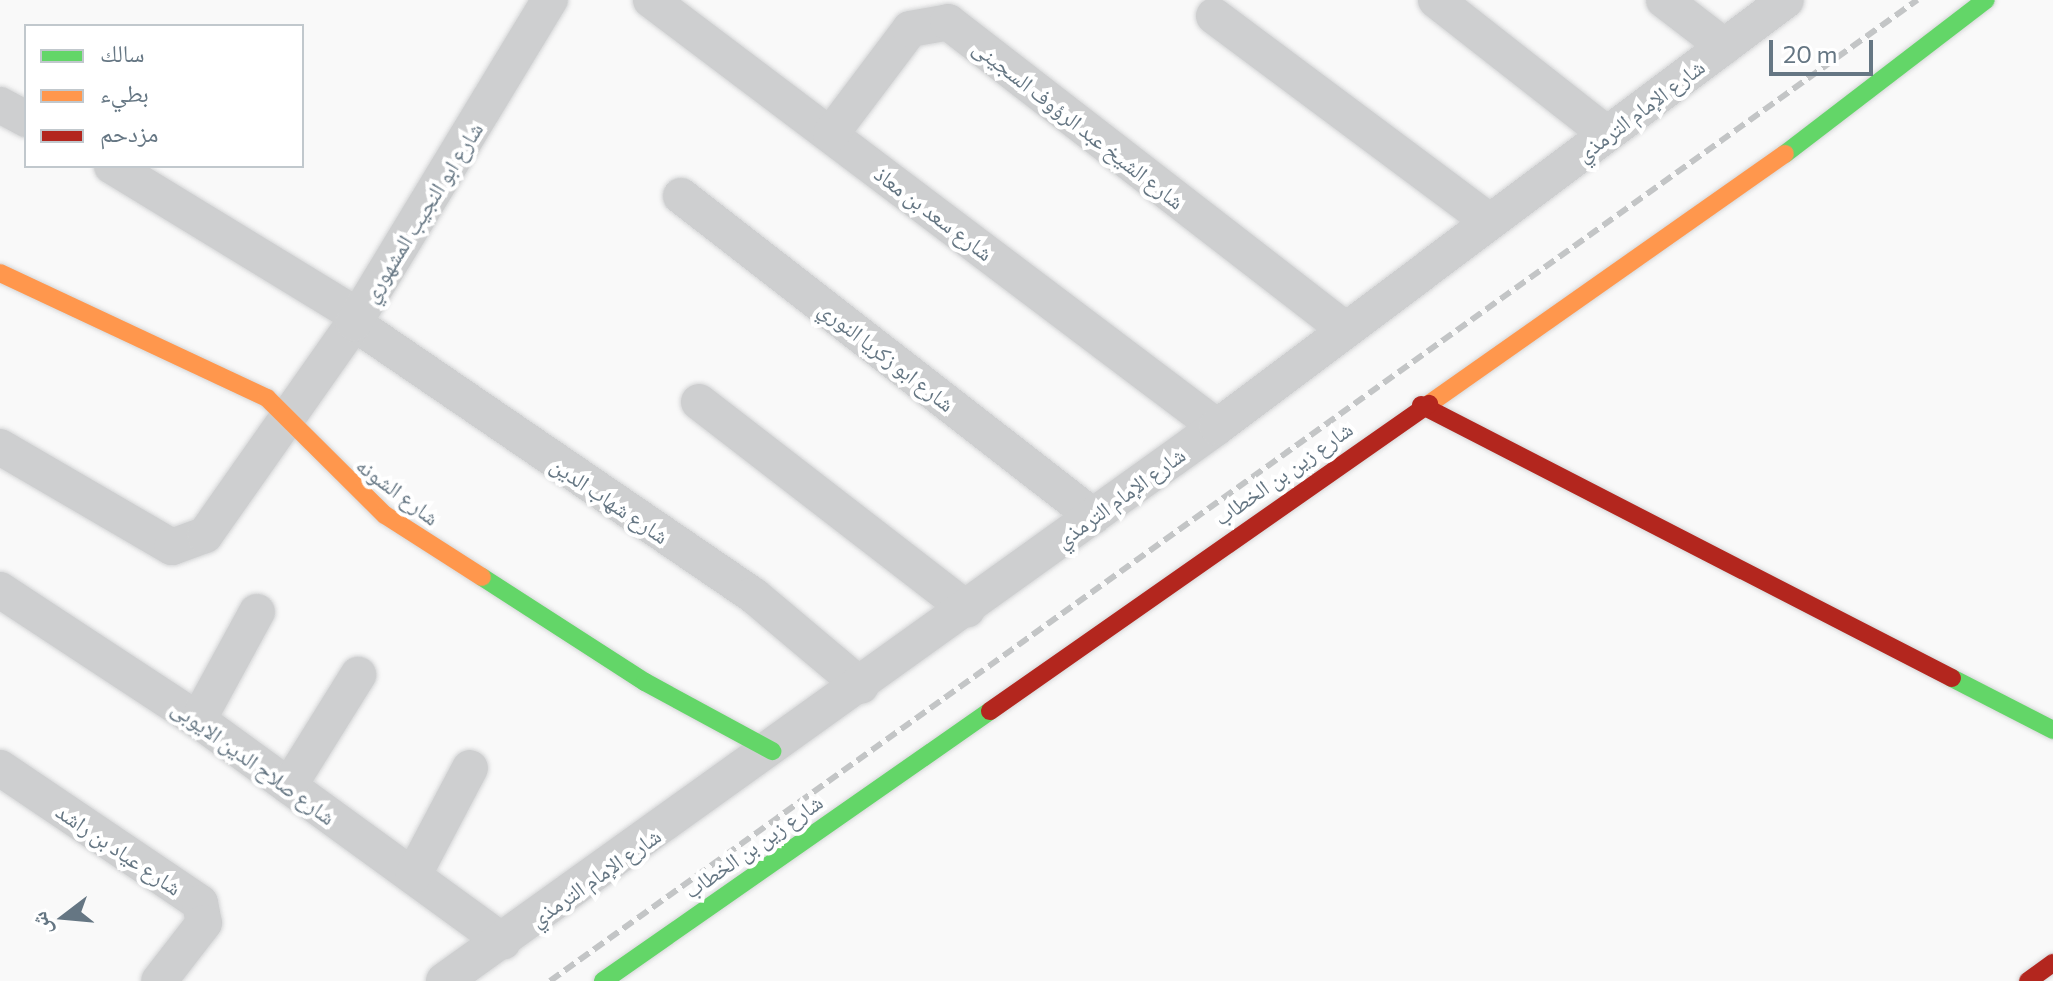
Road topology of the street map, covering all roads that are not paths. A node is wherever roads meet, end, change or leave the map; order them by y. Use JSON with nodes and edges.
{"nodes":[{"id":1,"x":550,"y":0,"type":"edge"},
{"id":2,"x":1436,"y":0,"type":"edge"},
{"id":3,"x":1664,"y":0,"type":"edge"},
{"id":4,"x":1786,"y":0,"type":"edge"},
{"id":5,"x":1986,"y":0,"type":"edge"},
{"id":6,"x":675,"y":7,"type":"edge"},
{"id":7,"x":1214,"y":16,"type":"dead end"},
{"id":8,"x":1724,"y":46,"type":"junction"},
{"id":9,"x":0,"y":105,"type":"edge"},
{"id":10,"x":24,"y":118,"type":"edge"},
{"id":11,"x":831,"y":134,"type":"junction"},
{"id":12,"x":1607,"y":134,"type":"junction"},
{"id":13,"x":115,"y":168,"type":"edge"},
{"id":14,"x":681,"y":196,"type":"dead end"},
{"id":15,"x":1490,"y":222,"type":"junction"},
{"id":16,"x":1,"y":274,"type":"edge"},
{"id":17,"x":356,"y":319,"type":"junction"},
{"id":18,"x":1346,"y":330,"type":"junction"},
{"id":19,"x":699,"y":402,"type":"dead end"},
{"id":20,"x":1421,"y":405,"type":"junction"},
{"id":21,"x":289,"y":420,"type":"junction"},
{"id":22,"x":1217,"y":427,"type":"junction"},
{"id":23,"x":0,"y":447,"type":"edge"},
{"id":24,"x":1093,"y":516,"type":"junction"},
{"id":25,"x":0,"y":590,"type":"edge"},
{"id":26,"x":967,"y":609,"type":"junction"},
{"id":27,"x":257,"y":612,"type":"dead end"},
{"id":28,"x":358,"y":675,"type":"dead end"},
{"id":29,"x":861,"y":686,"type":"junction"},
{"id":30,"x":198,"y":720,"type":"junction"},
{"id":31,"x":2053,"y":730,"type":"edge"},
{"id":32,"x":772,"y":751,"type":"junction"},
{"id":33,"x":0,"y":768,"type":"edge"},
{"id":34,"x":470,"y":768,"type":"dead end"},
{"id":35,"x":289,"y":786,"type":"junction"},
{"id":36,"x":413,"y":876,"type":"junction"},
{"id":37,"x":503,"y":942,"type":"junction"},
{"id":38,"x":2053,"y":963,"type":"edge"},
{"id":39,"x":159,"y":981,"type":"edge"},
{"id":40,"x":444,"y":981,"type":"edge"},
{"id":41,"x":603,"y":981,"type":"edge"},
{"id":42,"x":2028,"y":981,"type":"edge"}],
"edges":[{"from":1,"to":17,"type":"street","name":"شارع ابو النجيب المشهوري"},
{"from":2,"to":12,"type":"street"},
{"from":3,"to":8,"type":"street"},
{"from":4,"to":8,"type":"street","name":"شارع الإمام الترمذي"},
{"from":5,"to":20,"type":"street","name":"شارع زين بن الخطاب"},
{"from":6,"to":11,"type":"street","name":"شارع سعد بن معاذ"},
{"from":7,"to":15,"type":"street"},
{"from":8,"to":12,"type":"street","name":"شارع الإمام الترمذي"},
{"from":9,"to":10,"type":"street"},
{"from":11,"to":18,"type":"street","name":"شارع الشيخ عبد الرؤوف السجينى"},
{"from":11,"to":22,"type":"street","name":"شارع سعد بن معاذ"},
{"from":12,"to":15,"type":"street","name":"شارع الإمام الترمذي"},
{"from":13,"to":17,"type":"street","name":"شارع شهاب الدين"},
{"from":14,"to":24,"type":"street","name":"شارع ابو زكريا النوري"},
{"from":15,"to":18,"type":"street","name":"شارع الإمام الترمذي"},
{"from":16,"to":21,"type":"street","name":"شارع الشونه"},
{"from":17,"to":21,"type":"street","name":"شارع ابو النجيب المشهوري"},
{"from":17,"to":29,"type":"street","name":"شارع شهاب الدين"},
{"from":18,"to":22,"type":"street","name":"شارع الإمام الترمذي"},
{"from":19,"to":26,"type":"street"},
{"from":20,"to":31,"type":"street"},
{"from":20,"to":41,"type":"street","name":"شارع زين بن الخطاب"},
{"from":21,"to":23,"type":"street","name":"شارع ابو النجيب المشهوري"},
{"from":21,"to":32,"type":"street","name":"شارع الشونه"},
{"from":22,"to":24,"type":"street","name":"شارع الإمام الترمذي"},
{"from":24,"to":26,"type":"street","name":"شارع الإمام الترمذي"},
{"from":25,"to":30,"type":"street","name":"شارع صلاح الدين الايوبى"},
{"from":26,"to":29,"type":"street","name":"شارع الإمام الترمذي"},
{"from":27,"to":30,"type":"street"},
{"from":28,"to":35,"type":"street"},
{"from":29,"to":32,"type":"street","name":"شارع الإمام الترمذي"},
{"from":30,"to":35,"type":"street","name":"شارع صلاح الدين الايوبى"},
{"from":32,"to":37,"type":"street","name":"شارع الإمام الترمذي"},
{"from":33,"to":39,"type":"street","name":"شارع عياد بن راشد"},
{"from":34,"to":36,"type":"street"},
{"from":35,"to":36,"type":"street","name":"شارع صلاح الدين الايوبى"},
{"from":36,"to":37,"type":"street","name":"شارع صلاح الدين الايوبى"},
{"from":37,"to":40,"type":"street","name":"شارع الإمام الترمذي"},
{"from":38,"to":42,"type":"street"}]}
